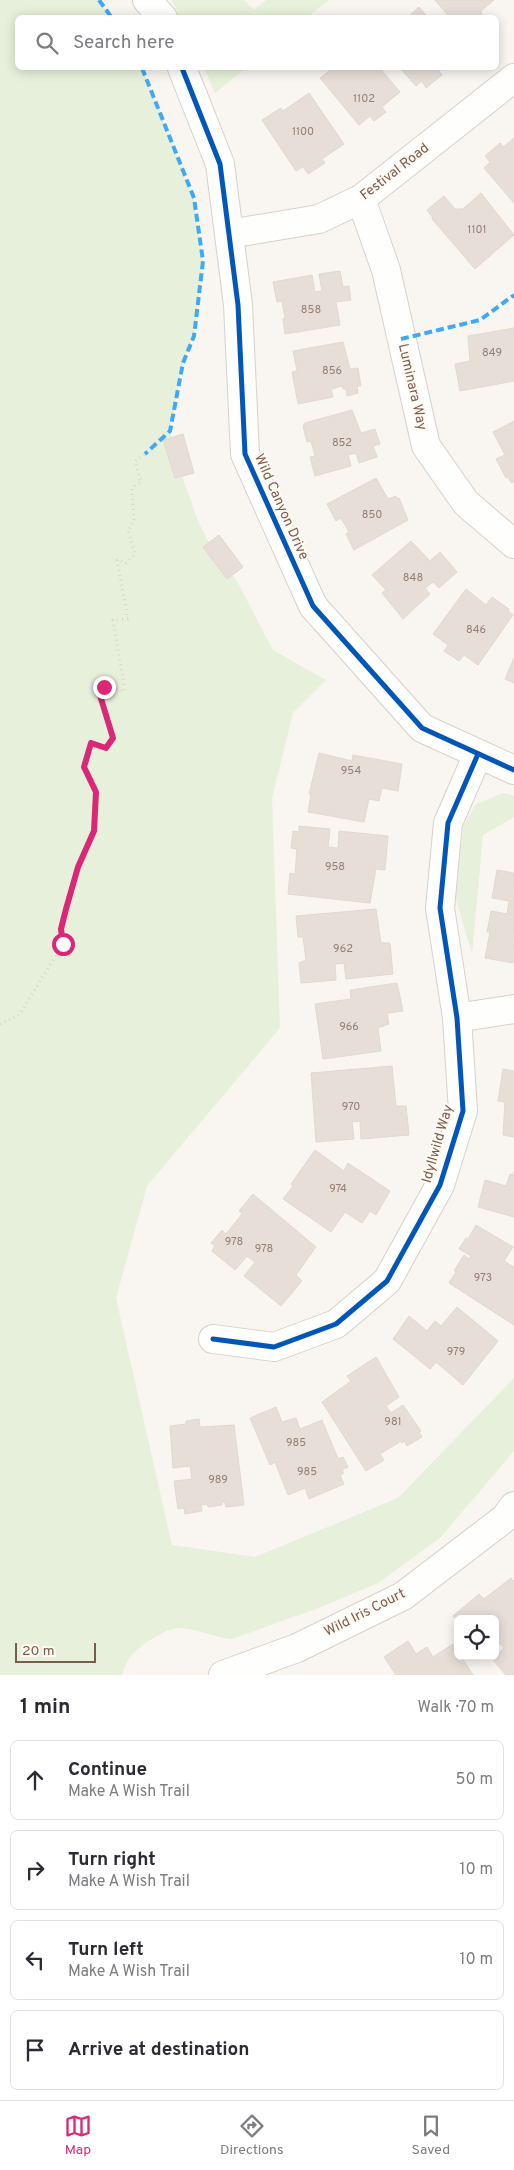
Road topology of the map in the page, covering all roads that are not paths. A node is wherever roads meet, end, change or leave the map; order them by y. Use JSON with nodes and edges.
{"nodes":[{"id":1,"x":147,"y":0,"type":"edge"},
{"id":2,"x":160,"y":15,"type":"edge"},
{"id":3,"x":183,"y":70,"type":"edge"},
{"id":4,"x":514,"y":78,"type":"edge"},
{"id":5,"x":361,"y":199,"type":"junction"},
{"id":6,"x":229,"y":234,"type":"junction"},
{"id":7,"x":514,"y":544,"type":"edge"},
{"id":8,"x":478,"y":754,"type":"junction"},
{"id":9,"x":514,"y":770,"type":"edge"},
{"id":10,"x":514,"y":1009,"type":"edge"},
{"id":11,"x":456,"y":1018,"type":"junction"},
{"id":12,"x":213,"y":1339,"type":"dead end"},
{"id":13,"x":514,"y":1506,"type":"edge"},
{"id":14,"x":223,"y":1675,"type":"edge"}],
"edges":[{"from":1,"to":2,"type":"street"},
{"from":3,"to":6,"type":"street","name":"Wild Canyon Drive"},
{"from":4,"to":5,"type":"street","name":"Festival Road"},
{"from":5,"to":6,"type":"street","name":"Festival Road"},
{"from":5,"to":7,"type":"street","name":"Luminara Way"},
{"from":6,"to":8,"type":"street","name":"Wild Canyon Drive"},
{"from":8,"to":9,"type":"street","name":"Wild Canyon Drive"},
{"from":8,"to":11,"type":"street","name":"Idyllwild Way"},
{"from":10,"to":11,"type":"street"},
{"from":11,"to":12,"type":"street","name":"Idyllwild Way"},
{"from":13,"to":14,"type":"street","name":"Wild Iris Court"}]}
